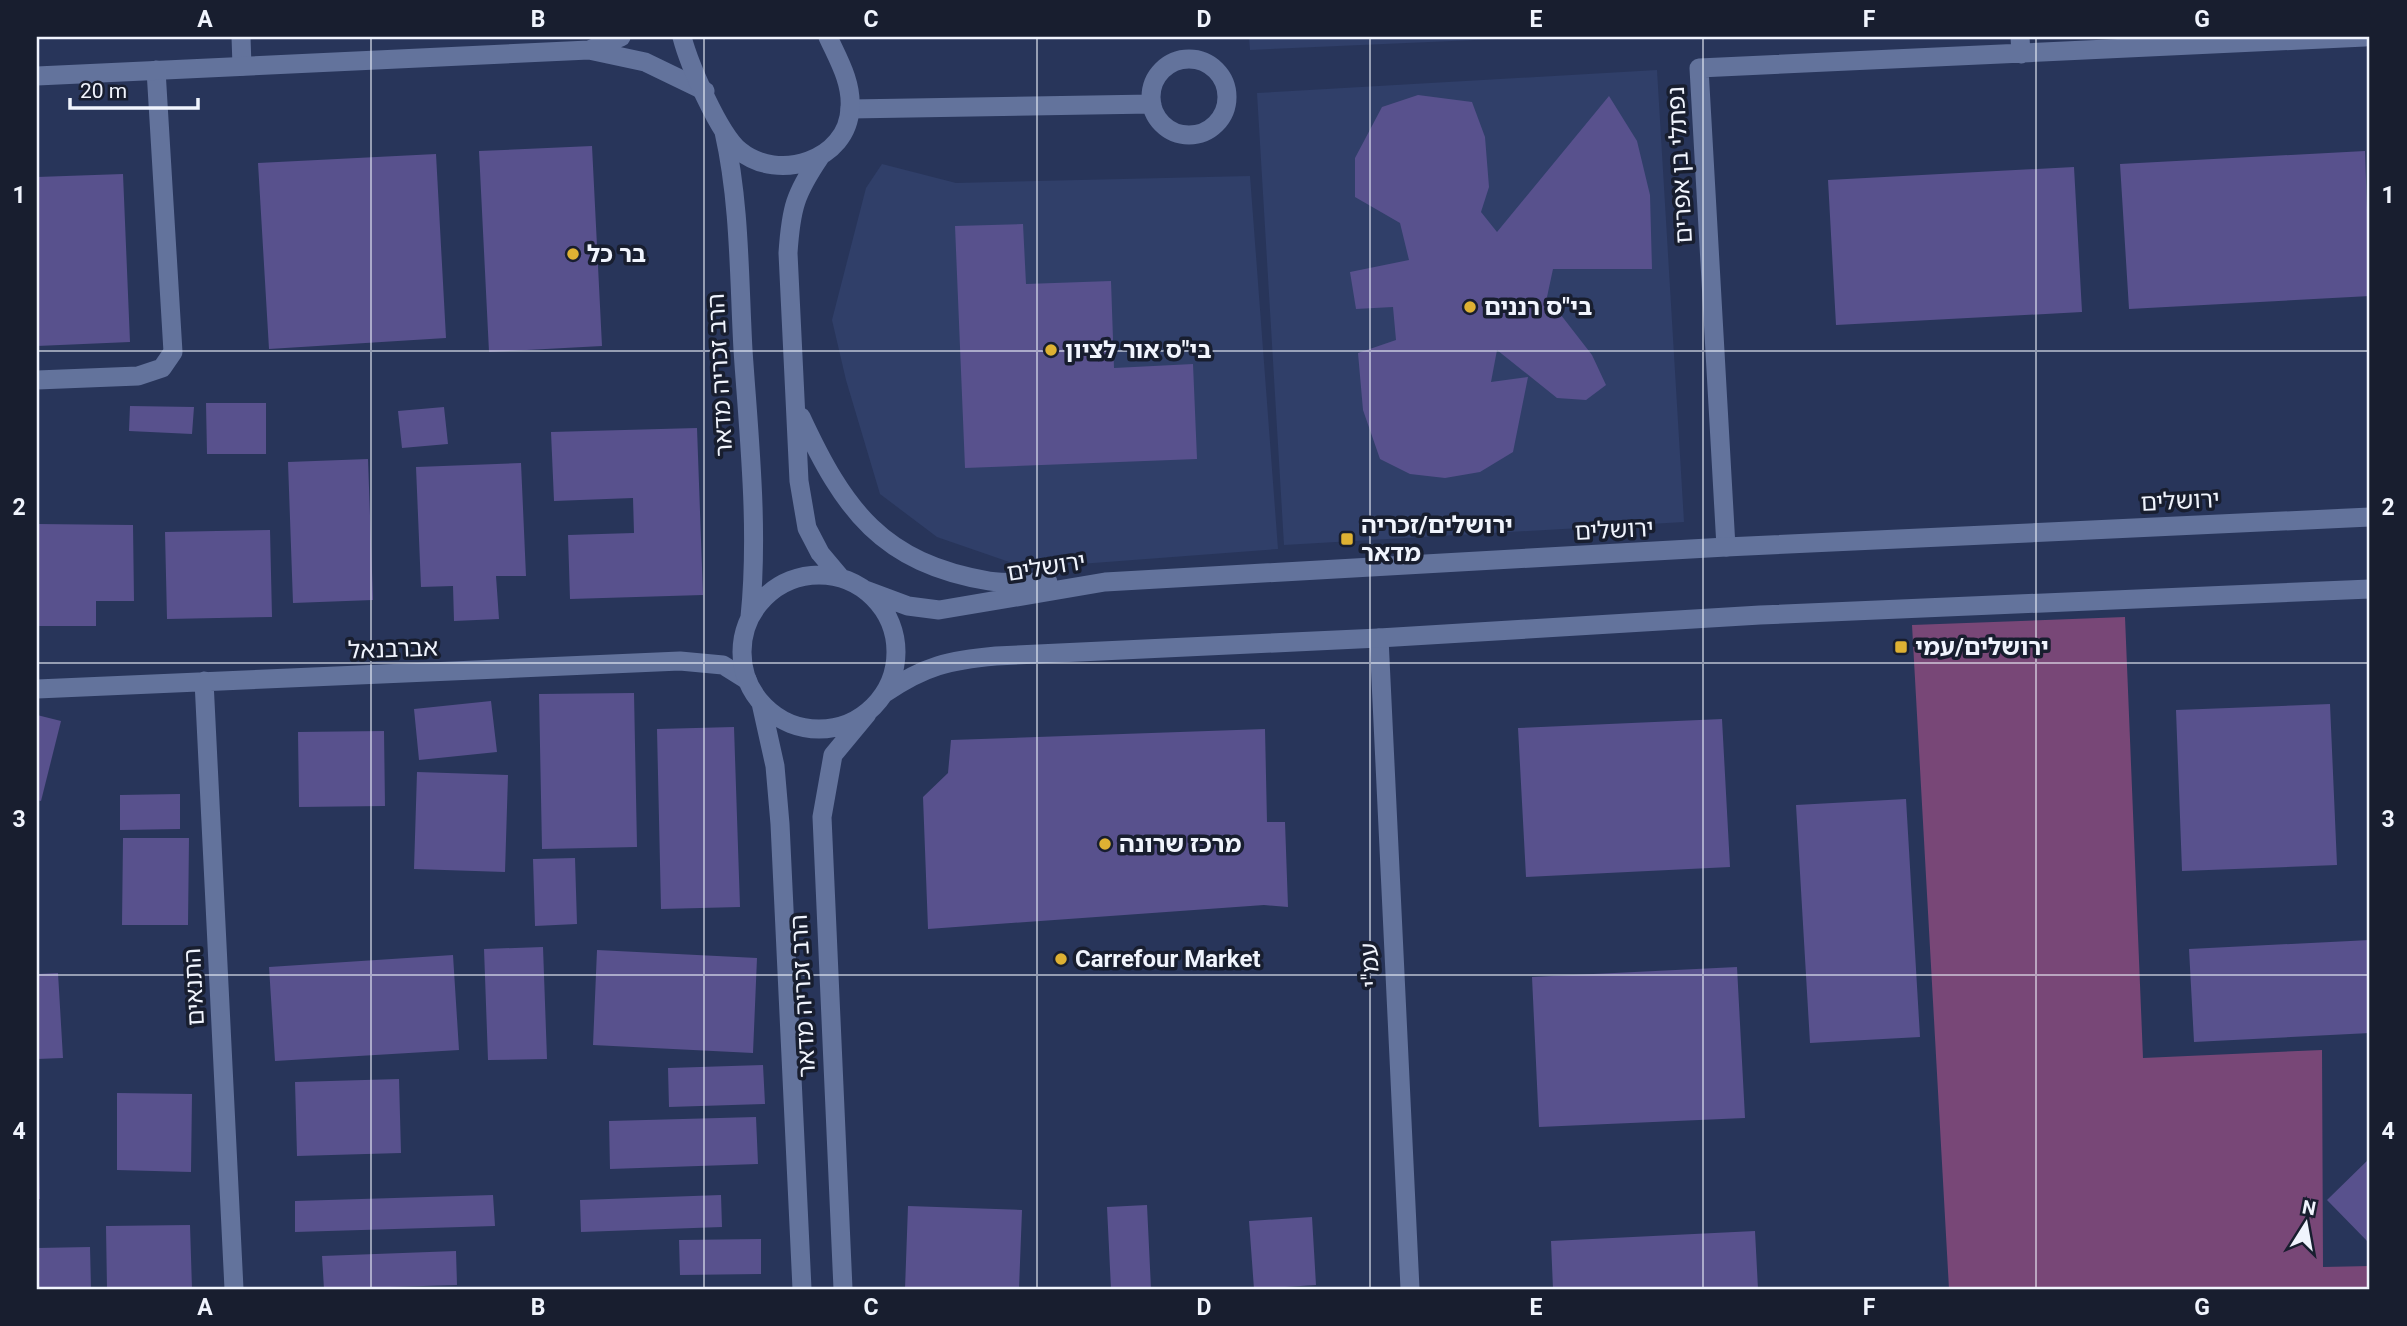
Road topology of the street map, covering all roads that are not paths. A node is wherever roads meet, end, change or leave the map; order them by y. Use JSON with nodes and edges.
{"nodes":[{"id":1,"x":241,"y":37,"type":"edge"},
{"id":2,"x":621,"y":37,"type":"edge"},
{"id":3,"x":682,"y":37,"type":"edge"},
{"id":4,"x":828,"y":37,"type":"edge"},
{"id":5,"x":2365,"y":37,"type":"edge"},
{"id":6,"x":2021,"y":46,"type":"edge"},
{"id":7,"x":589,"y":50,"type":"junction"},
{"id":8,"x":242,"y":66,"type":"junction"},
{"id":9,"x":156,"y":70,"type":"junction"},
{"id":10,"x":37,"y":76,"type":"edge"},
{"id":11,"x":705,"y":91,"type":"junction"},
{"id":12,"x":1152,"y":104,"type":"dead end"},
{"id":13,"x":850,"y":109,"type":"junction"},
{"id":14,"x":724,"y":132,"type":"junction"},
{"id":15,"x":820,"y":157,"type":"junction"},
{"id":16,"x":37,"y":380,"type":"edge"},
{"id":17,"x":796,"y":407,"type":"junction"},
{"id":18,"x":2370,"y":517,"type":"edge"},
{"id":19,"x":1726,"y":547,"type":"junction"},
{"id":20,"x":841,"y":578,"type":"junction"},
{"id":21,"x":1105,"y":582,"type":"junction"},
{"id":22,"x":2370,"y":589,"type":"edge"},
{"id":23,"x":865,"y":590,"type":"junction"},
{"id":24,"x":750,"y":617,"type":"junction"},
{"id":25,"x":1379,"y":638,"type":"junction"},
{"id":26,"x":747,"y":680,"type":"junction"},
{"id":27,"x":204,"y":681,"type":"junction"},
{"id":28,"x":37,"y":689,"type":"edge"},
{"id":29,"x":885,"y":693,"type":"junction"},
{"id":30,"x":761,"y":703,"type":"junction"},
{"id":31,"x":867,"y":713,"type":"junction"},
{"id":32,"x":234,"y":1289,"type":"edge"},
{"id":33,"x":802,"y":1289,"type":"edge"},
{"id":34,"x":843,"y":1289,"type":"edge"},
{"id":35,"x":1410,"y":1289,"type":"edge"}],
"edges":[{"from":1,"to":8,"type":"street"},
{"from":2,"to":7,"type":"street"},
{"from":3,"to":11,"type":"street"},
{"from":4,"to":13,"type":"street"},
{"from":5,"to":6,"type":"street","name":"נפתלי בן אפרים"},
{"from":6,"to":19,"type":"street","name":"נפתלי בן אפרים"},
{"from":7,"to":8,"type":"street"},
{"from":7,"to":11,"type":"street"},
{"from":8,"to":9,"type":"street"},
{"from":9,"to":10,"type":"street"},
{"from":9,"to":16,"type":"street"},
{"from":11,"to":14,"type":"street"},
{"from":12,"to":13,"type":"street"},
{"from":13,"to":15,"type":"street"},
{"from":14,"to":15,"type":"street"},
{"from":14,"to":24,"type":"street","name":"הרב זכריה מדאר"},
{"from":15,"to":17,"type":"street"},
{"from":17,"to":20,"type":"street"},
{"from":17,"to":21,"type":"street"},
{"from":18,"to":19,"type":"street","name":"ירושלים"},
{"from":19,"to":21,"type":"street","name":"ירושלים"},
{"from":20,"to":23,"type":"street"},
{"from":20,"to":24,"type":"street"},
{"from":21,"to":23,"type":"street","name":"ירושלים"},
{"from":22,"to":25,"type":"street"},
{"from":23,"to":29,"type":"street"},
{"from":24,"to":26,"type":"street"},
{"from":25,"to":29,"type":"street"},
{"from":25,"to":35,"type":"street","name":"עמ\"י"},
{"from":26,"to":27,"type":"street","name":"אברבנאל"},
{"from":26,"to":30,"type":"street"},
{"from":27,"to":28,"type":"street","name":"אברבנאל"},
{"from":27,"to":32,"type":"street","name":"התנאים"},
{"from":29,"to":31,"type":"street"},
{"from":30,"to":31,"type":"street"},
{"from":30,"to":33,"type":"street","name":"הרב זכריה מדאר"},
{"from":31,"to":34,"type":"street","name":"הרב זכריה מדאר"}]}
